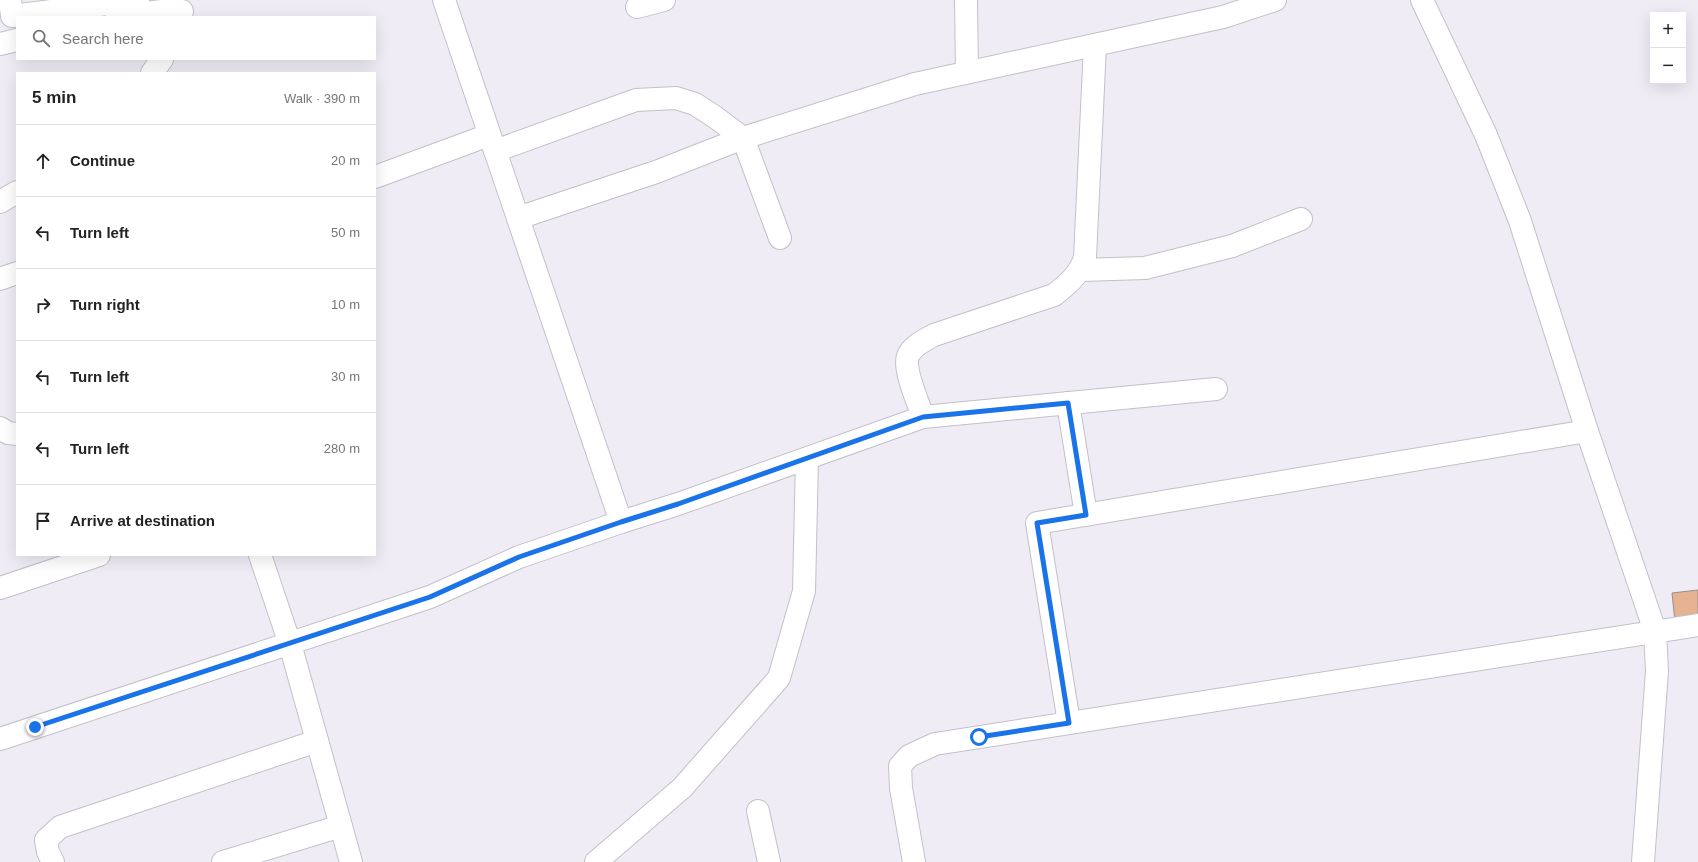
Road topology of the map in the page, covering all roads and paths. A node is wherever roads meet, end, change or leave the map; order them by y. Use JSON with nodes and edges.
{"nodes":[{"id":1,"x":10,"y":0,"type":"edge"},
{"id":2,"x":138,"y":0,"type":"edge"},
{"id":3,"x":444,"y":0,"type":"edge"},
{"id":4,"x":664,"y":0,"type":"edge"},
{"id":5,"x":966,"y":0,"type":"edge"},
{"id":6,"x":1275,"y":0,"type":"edge"},
{"id":7,"x":1422,"y":0,"type":"edge"},
{"id":8,"x":637,"y":7,"type":"dead end"},
{"id":9,"x":1222,"y":8,"type":"edge"},
{"id":10,"x":117,"y":16,"type":"edge"},
{"id":11,"x":180,"y":16,"type":"edge"},
{"id":12,"x":16,"y":40,"type":"edge"},
{"id":13,"x":0,"y":44,"type":"edge"},
{"id":14,"x":1095,"y":45,"type":"junction"},
{"id":15,"x":161,"y":60,"type":"edge"},
{"id":16,"x":153,"y":72,"type":"edge"},
{"id":17,"x":967,"y":72,"type":"junction"},
{"id":18,"x":743,"y":138,"type":"junction"},
{"id":19,"x":492,"y":143,"type":"junction"},
{"id":20,"x":376,"y":177,"type":"edge"},
{"id":21,"x":16,"y":193,"type":"edge"},
{"id":22,"x":0,"y":202,"type":"edge"},
{"id":23,"x":518,"y":218,"type":"junction"},
{"id":24,"x":1301,"y":219,"type":"dead end"},
{"id":25,"x":780,"y":238,"type":"dead end"},
{"id":26,"x":1081,"y":270,"type":"junction"},
{"id":27,"x":16,"y":273,"type":"edge"},
{"id":28,"x":0,"y":279,"type":"edge"},
{"id":29,"x":1216,"y":389,"type":"dead end"},
{"id":30,"x":1068,"y":403,"type":"junction"},
{"id":31,"x":923,"y":417,"type":"junction"},
{"id":32,"x":0,"y":428,"type":"edge"},
{"id":33,"x":1587,"y":431,"type":"junction"},
{"id":34,"x":16,"y":434,"type":"edge"},
{"id":35,"x":807,"y":459,"type":"junction"},
{"id":36,"x":1086,"y":515,"type":"junction"},
{"id":37,"x":621,"y":522,"type":"junction"},
{"id":38,"x":96,"y":556,"type":"edge"},
{"id":39,"x":260,"y":556,"type":"edge"},
{"id":40,"x":0,"y":588,"type":"edge"},
{"id":41,"x":1698,"y":625,"type":"edge"},
{"id":42,"x":1655,"y":631,"type":"junction"},
{"id":43,"x":290,"y":644,"type":"junction"},
{"id":44,"x":1069,"y":723,"type":"junction"},
{"id":45,"x":0,"y":739,"type":"edge"},
{"id":46,"x":317,"y":741,"type":"junction"},
{"id":47,"x":758,"y":811,"type":"dead end"},
{"id":48,"x":341,"y":826,"type":"junction"},
{"id":49,"x":53,"y":862,"type":"edge"},
{"id":50,"x":223,"y":862,"type":"edge"},
{"id":51,"x":351,"y":862,"type":"edge"},
{"id":52,"x":596,"y":862,"type":"edge"},
{"id":53,"x":769,"y":862,"type":"edge"},
{"id":54,"x":914,"y":862,"type":"edge"},
{"id":55,"x":1643,"y":862,"type":"edge"}],
"edges":[{"from":1,"to":2,"type":"street"},
{"from":3,"to":19,"type":"street"},
{"from":4,"to":8,"type":"street"},
{"from":5,"to":17,"type":"street"},
{"from":6,"to":9,"type":"street"},
{"from":7,"to":33,"type":"street"},
{"from":9,"to":14,"type":"street"},
{"from":10,"to":11,"type":"street"},
{"from":12,"to":13,"type":"street"},
{"from":14,"to":17,"type":"street"},
{"from":14,"to":26,"type":"street"},
{"from":15,"to":16,"type":"street"},
{"from":17,"to":18,"type":"street"},
{"from":18,"to":19,"type":"street"},
{"from":18,"to":23,"type":"street"},
{"from":18,"to":25,"type":"street"},
{"from":19,"to":20,"type":"street"},
{"from":19,"to":23,"type":"street"},
{"from":21,"to":22,"type":"street"},
{"from":23,"to":37,"type":"street"},
{"from":24,"to":26,"type":"street"},
{"from":26,"to":31,"type":"street"},
{"from":27,"to":28,"type":"street"},
{"from":29,"to":30,"type":"street"},
{"from":30,"to":31,"type":"street"},
{"from":30,"to":36,"type":"street"},
{"from":31,"to":35,"type":"street"},
{"from":32,"to":34,"type":"street"},
{"from":33,"to":36,"type":"street"},
{"from":33,"to":42,"type":"street"},
{"from":35,"to":37,"type":"street"},
{"from":35,"to":52,"type":"street"},
{"from":36,"to":44,"type":"street"},
{"from":37,"to":43,"type":"street"},
{"from":38,"to":40,"type":"street"},
{"from":39,"to":43,"type":"street"},
{"from":41,"to":42,"type":"street"},
{"from":42,"to":44,"type":"street"},
{"from":42,"to":55,"type":"street"},
{"from":43,"to":45,"type":"street"},
{"from":43,"to":46,"type":"street"},
{"from":44,"to":54,"type":"street"},
{"from":46,"to":48,"type":"street"},
{"from":46,"to":49,"type":"street"},
{"from":47,"to":53,"type":"street"},
{"from":48,"to":50,"type":"street"},
{"from":48,"to":51,"type":"street"}]}
